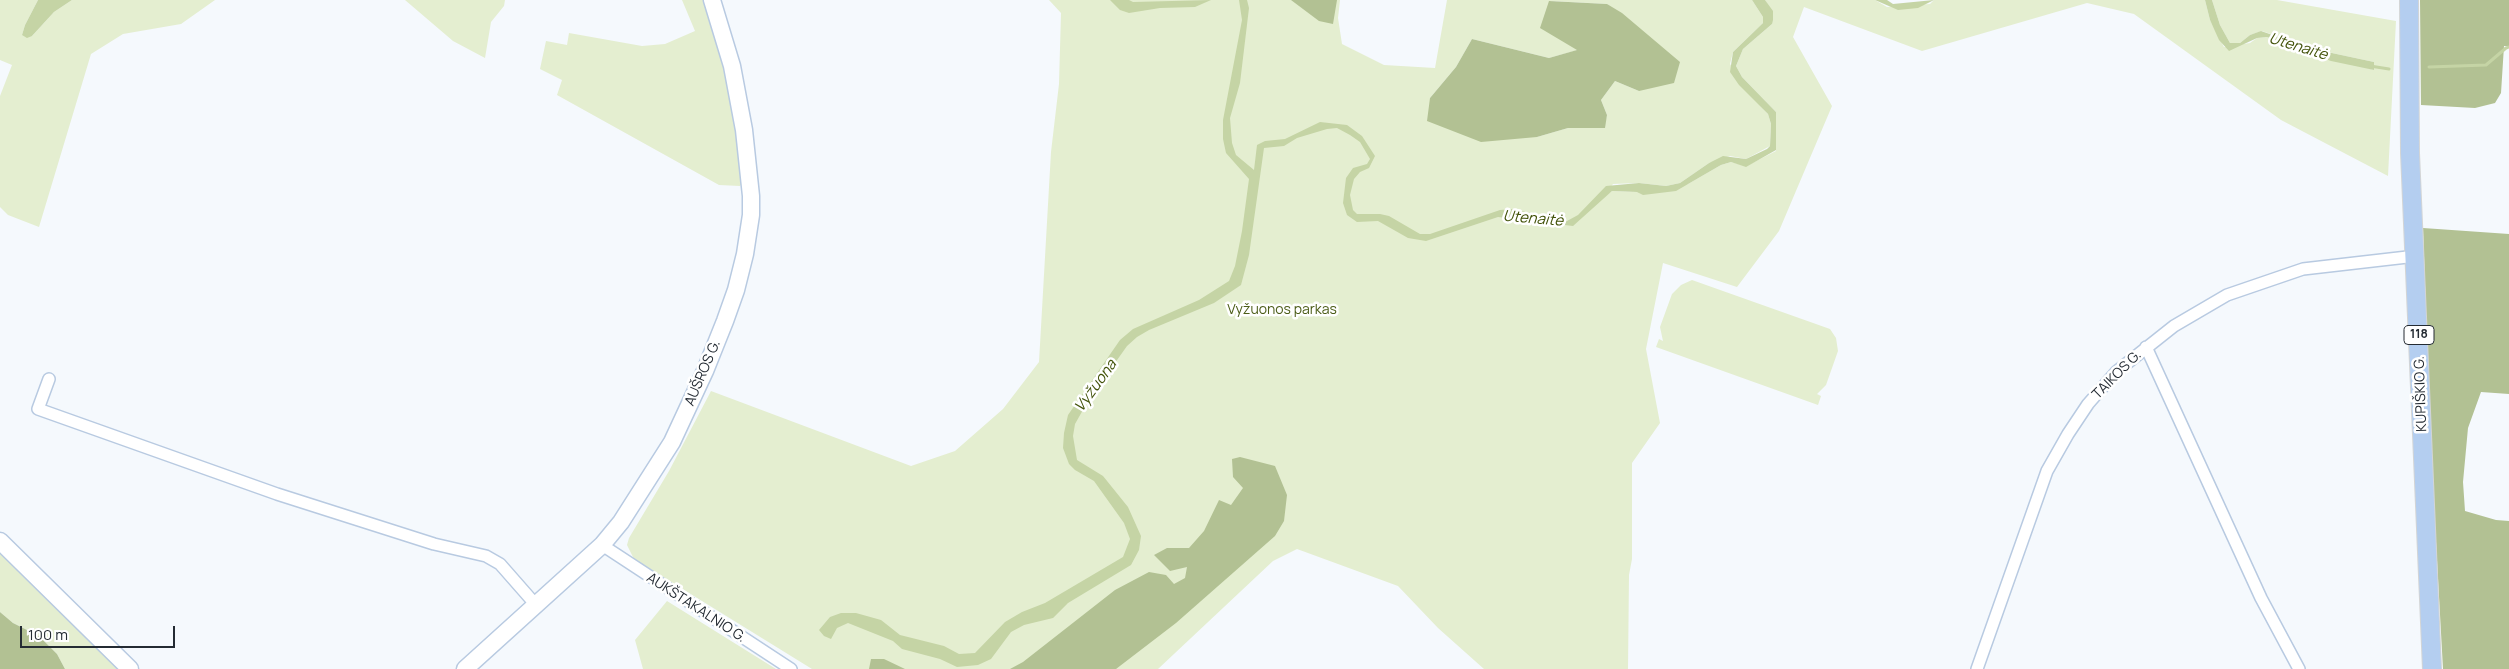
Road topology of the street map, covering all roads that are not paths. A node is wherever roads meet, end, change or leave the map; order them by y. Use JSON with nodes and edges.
{"nodes":[{"id":1,"x":712,"y":0,"type":"edge"},
{"id":2,"x":2409,"y":0,"type":"edge"},
{"id":3,"x":2416,"y":256,"type":"junction"},
{"id":4,"x":2146,"y":347,"type":"junction"},
{"id":5,"x":49,"y":379,"type":"dead end"},
{"id":6,"x":0,"y":541,"type":"edge"},
{"id":7,"x":602,"y":545,"type":"junction"},
{"id":8,"x":536,"y":605,"type":"junction"},
{"id":9,"x":130,"y":669,"type":"edge"},
{"id":10,"x":465,"y":669,"type":"edge"},
{"id":11,"x":791,"y":669,"type":"edge"},
{"id":12,"x":1977,"y":669,"type":"edge"},
{"id":13,"x":2299,"y":669,"type":"edge"},
{"id":14,"x":2432,"y":669,"type":"edge"}],
"edges":[{"from":1,"to":7,"type":"street","name":"AUŠROS G."},
{"from":2,"to":3,"type":"main road","name":"KUPIŠKIO G.","number":"118"},
{"from":3,"to":4,"type":"street","name":"TAIKOS G."},
{"from":3,"to":14,"type":"main road","name":"KUPIŠKIO G.","number":"118"},
{"from":4,"to":12,"type":"street","name":"TAIKOS G."},
{"from":4,"to":13,"type":"street"},
{"from":5,"to":8,"type":"street"},
{"from":6,"to":9,"type":"street"},
{"from":7,"to":8,"type":"street","name":"AUŠROS G."},
{"from":7,"to":11,"type":"street","name":"AUKŠTAKALNIO G."},
{"from":8,"to":10,"type":"street","name":"AUŠROS G."}]}
